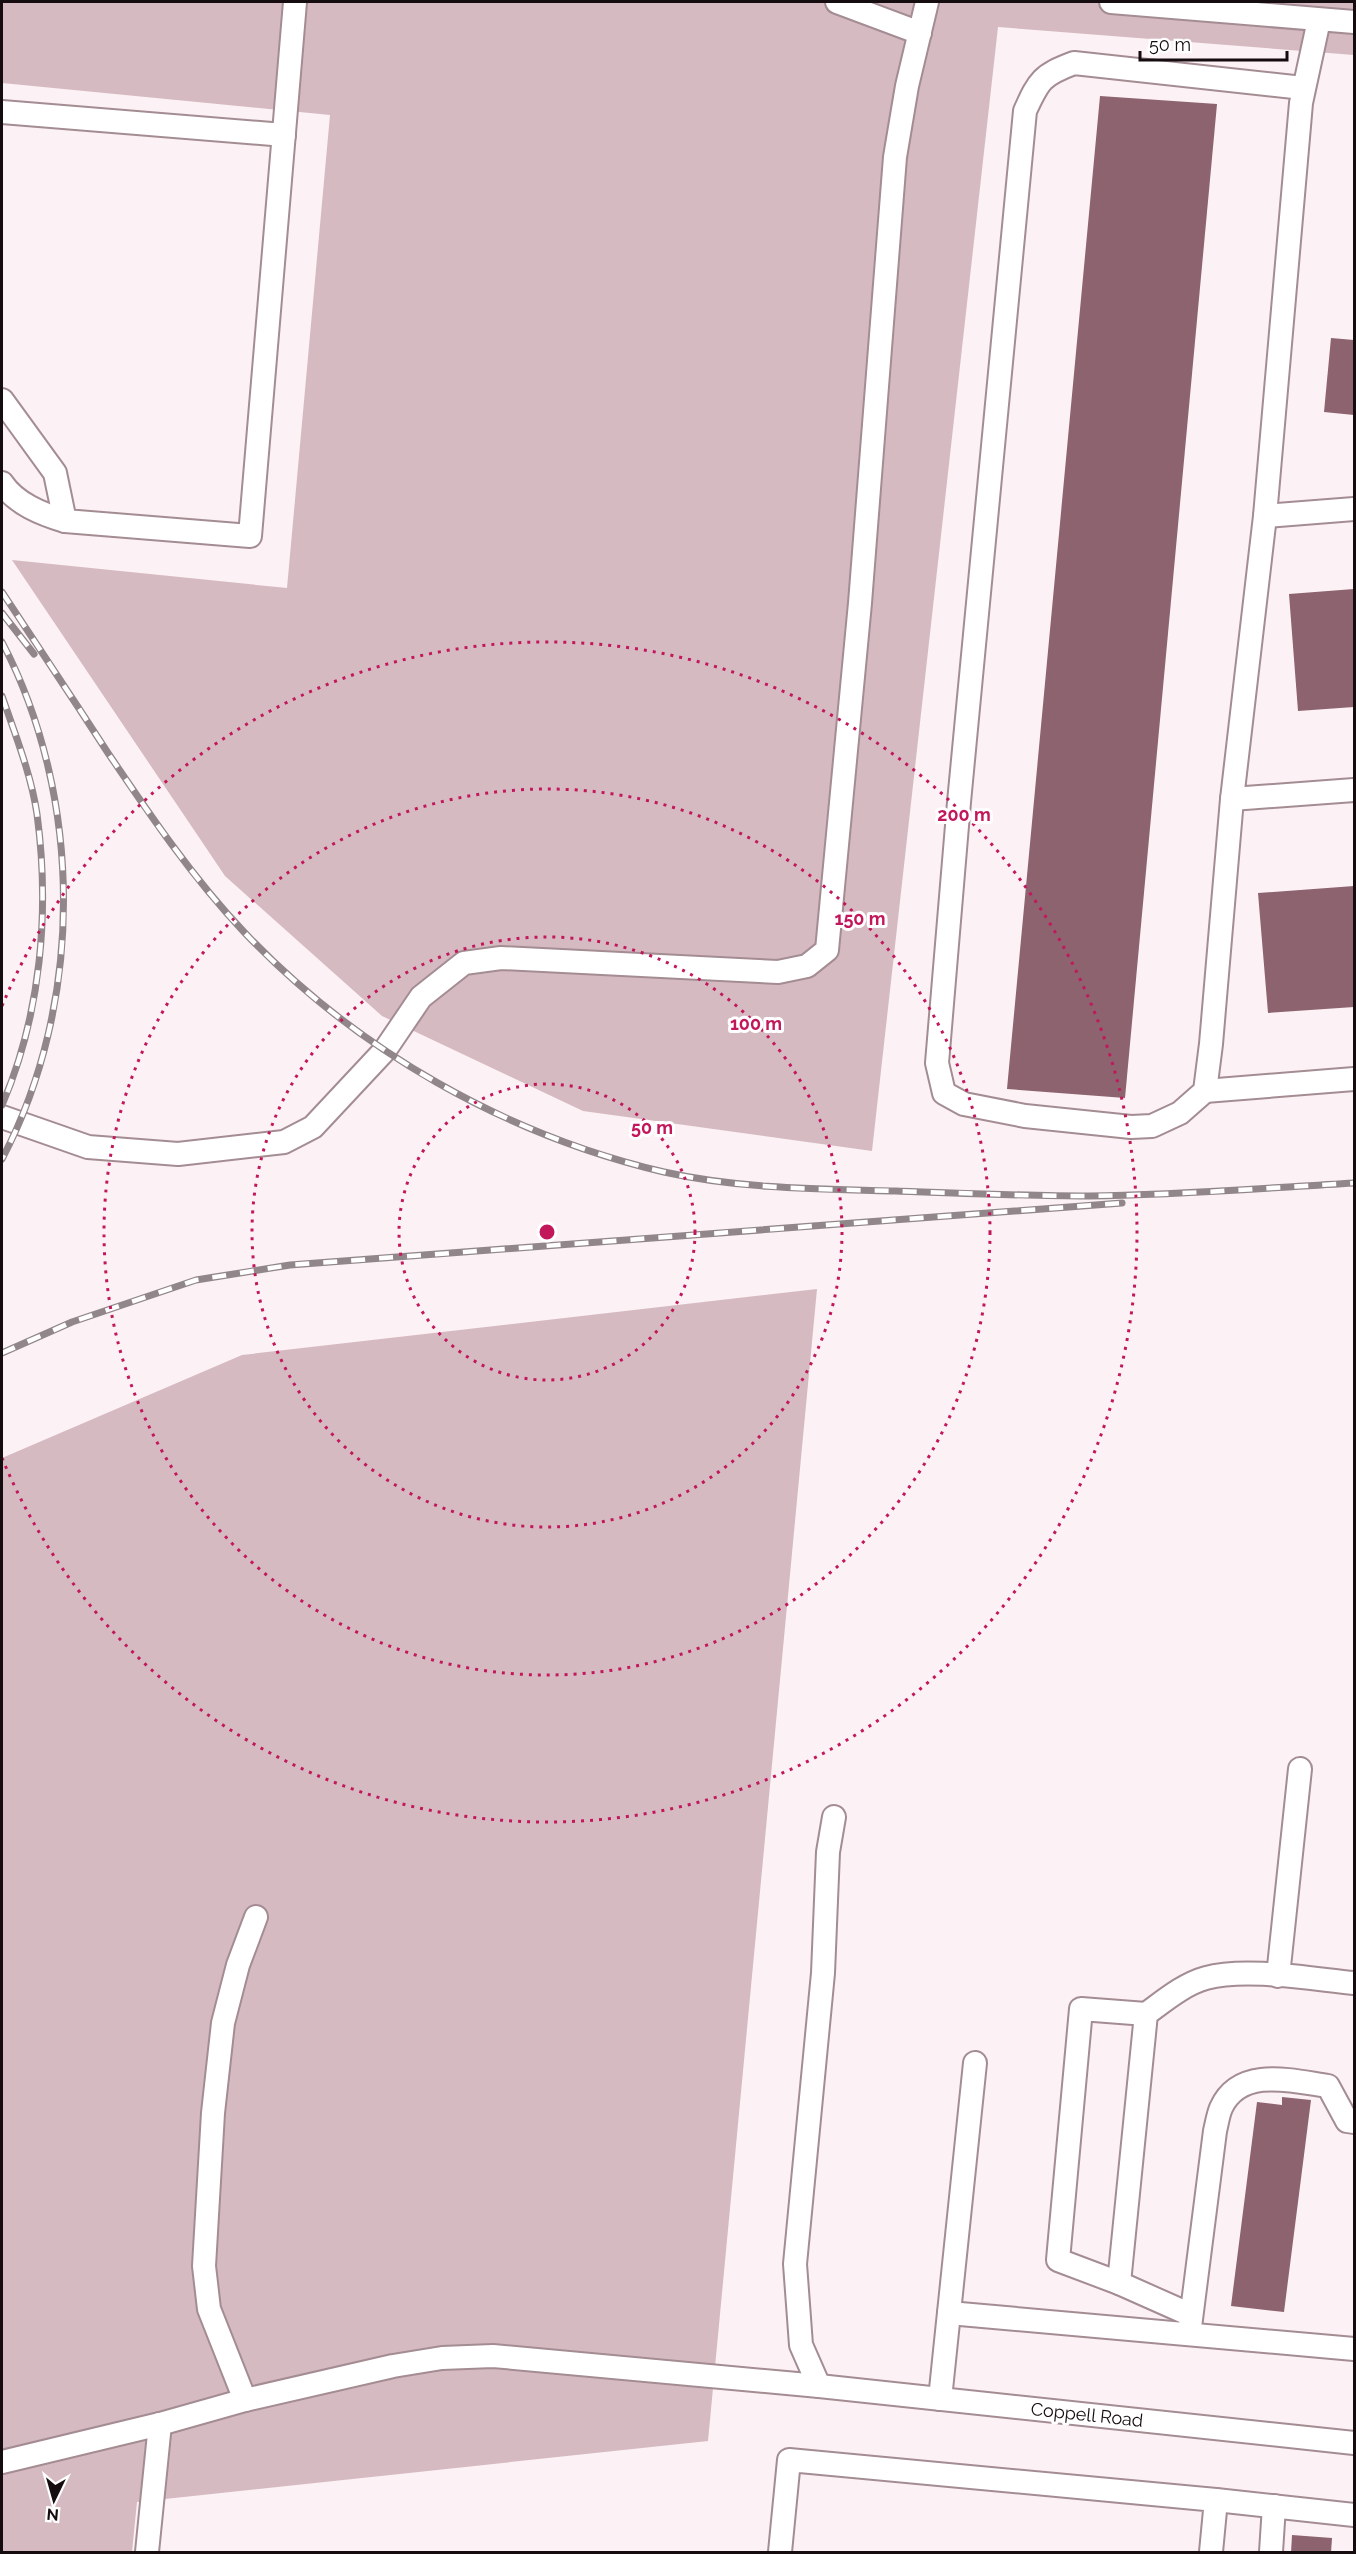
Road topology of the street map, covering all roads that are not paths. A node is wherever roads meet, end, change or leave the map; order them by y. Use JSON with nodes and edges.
{"nodes":[{"id":1,"x":295,"y":2,"type":"edge"},
{"id":2,"x":837,"y":2,"type":"edge"},
{"id":3,"x":927,"y":2,"type":"edge"},
{"id":4,"x":1111,"y":2,"type":"edge"},
{"id":5,"x":1319,"y":20,"type":"junction"},
{"id":6,"x":1354,"y":22,"type":"edge"},
{"id":7,"x":920,"y":33,"type":"junction"},
{"id":8,"x":1303,"y":88,"type":"junction"},
{"id":9,"x":2,"y":112,"type":"edge"},
{"id":10,"x":284,"y":135,"type":"junction"},
{"id":11,"x":2,"y":400,"type":"edge"},
{"id":12,"x":2,"y":483,"type":"edge"},
{"id":13,"x":1354,"y":509,"type":"edge"},
{"id":14,"x":1265,"y":516,"type":"junction"},
{"id":15,"x":65,"y":521,"type":"junction"},
{"id":16,"x":1354,"y":790,"type":"edge"},
{"id":17,"x":1232,"y":799,"type":"junction"},
{"id":18,"x":1354,"y":1079,"type":"edge"},
{"id":19,"x":1204,"y":1091,"type":"junction"},
{"id":20,"x":2,"y":1118,"type":"edge"},
{"id":21,"x":1300,"y":1769,"type":"dead end"},
{"id":22,"x":834,"y":1817,"type":"dead end"},
{"id":23,"x":256,"y":1917,"type":"dead end"},
{"id":24,"x":1278,"y":1976,"type":"junction"},
{"id":25,"x":1354,"y":1983,"type":"edge"},
{"id":26,"x":1146,"y":2014,"type":"junction"},
{"id":27,"x":975,"y":2063,"type":"dead end"},
{"id":28,"x":1354,"y":2122,"type":"edge"},
{"id":29,"x":1119,"y":2283,"type":"junction"},
{"id":30,"x":949,"y":2313,"type":"junction"},
{"id":31,"x":1190,"y":2325,"type":"junction"},
{"id":32,"x":1354,"y":2349,"type":"edge"},
{"id":33,"x":819,"y":2386,"type":"junction"},
{"id":34,"x":940,"y":2399,"type":"junction"},
{"id":35,"x":245,"y":2400,"type":"junction"},
{"id":36,"x":160,"y":2424,"type":"junction"},
{"id":37,"x":1354,"y":2443,"type":"edge"},
{"id":38,"x":2,"y":2462,"type":"edge"},
{"id":39,"x":1216,"y":2500,"type":"junction"},
{"id":40,"x":1274,"y":2506,"type":"junction"},
{"id":41,"x":1354,"y":2515,"type":"edge"},
{"id":42,"x":147,"y":2553,"type":"edge"},
{"id":43,"x":780,"y":2553,"type":"edge"},
{"id":44,"x":1211,"y":2553,"type":"edge"},
{"id":45,"x":1271,"y":2553,"type":"edge"}],
"edges":[{"from":1,"to":10,"type":"street"},
{"from":2,"to":7,"type":"street"},
{"from":3,"to":7,"type":"street"},
{"from":4,"to":5,"type":"street"},
{"from":5,"to":6,"type":"street"},
{"from":5,"to":8,"type":"street"},
{"from":7,"to":20,"type":"street"},
{"from":8,"to":14,"type":"street"},
{"from":8,"to":19,"type":"street"},
{"from":9,"to":10,"type":"street"},
{"from":10,"to":15,"type":"street"},
{"from":11,"to":15,"type":"street"},
{"from":12,"to":15,"type":"street"},
{"from":13,"to":14,"type":"street"},
{"from":14,"to":17,"type":"street"},
{"from":16,"to":17,"type":"street"},
{"from":17,"to":19,"type":"street"},
{"from":18,"to":19,"type":"street"},
{"from":21,"to":24,"type":"street"},
{"from":22,"to":33,"type":"street"},
{"from":23,"to":35,"type":"street"},
{"from":24,"to":25,"type":"street"},
{"from":24,"to":26,"type":"street"},
{"from":26,"to":29,"type":"street"},
{"from":26,"to":29,"type":"street"},
{"from":27,"to":30,"type":"street"},
{"from":28,"to":31,"type":"street"},
{"from":29,"to":31,"type":"street"},
{"from":30,"to":31,"type":"street"},
{"from":30,"to":34,"type":"street"},
{"from":31,"to":32,"type":"street"},
{"from":33,"to":34,"type":"street","name":"Coppell Road"},
{"from":33,"to":35,"type":"street","name":"Coppell Road"},
{"from":34,"to":37,"type":"street","name":"Coppell Road"},
{"from":35,"to":36,"type":"street","name":"Coppell Road"},
{"from":36,"to":38,"type":"street","name":"Coppell Road"},
{"from":36,"to":42,"type":"street"},
{"from":39,"to":40,"type":"street"},
{"from":39,"to":43,"type":"street"},
{"from":39,"to":44,"type":"street"},
{"from":40,"to":41,"type":"street"},
{"from":40,"to":45,"type":"street"}]}
